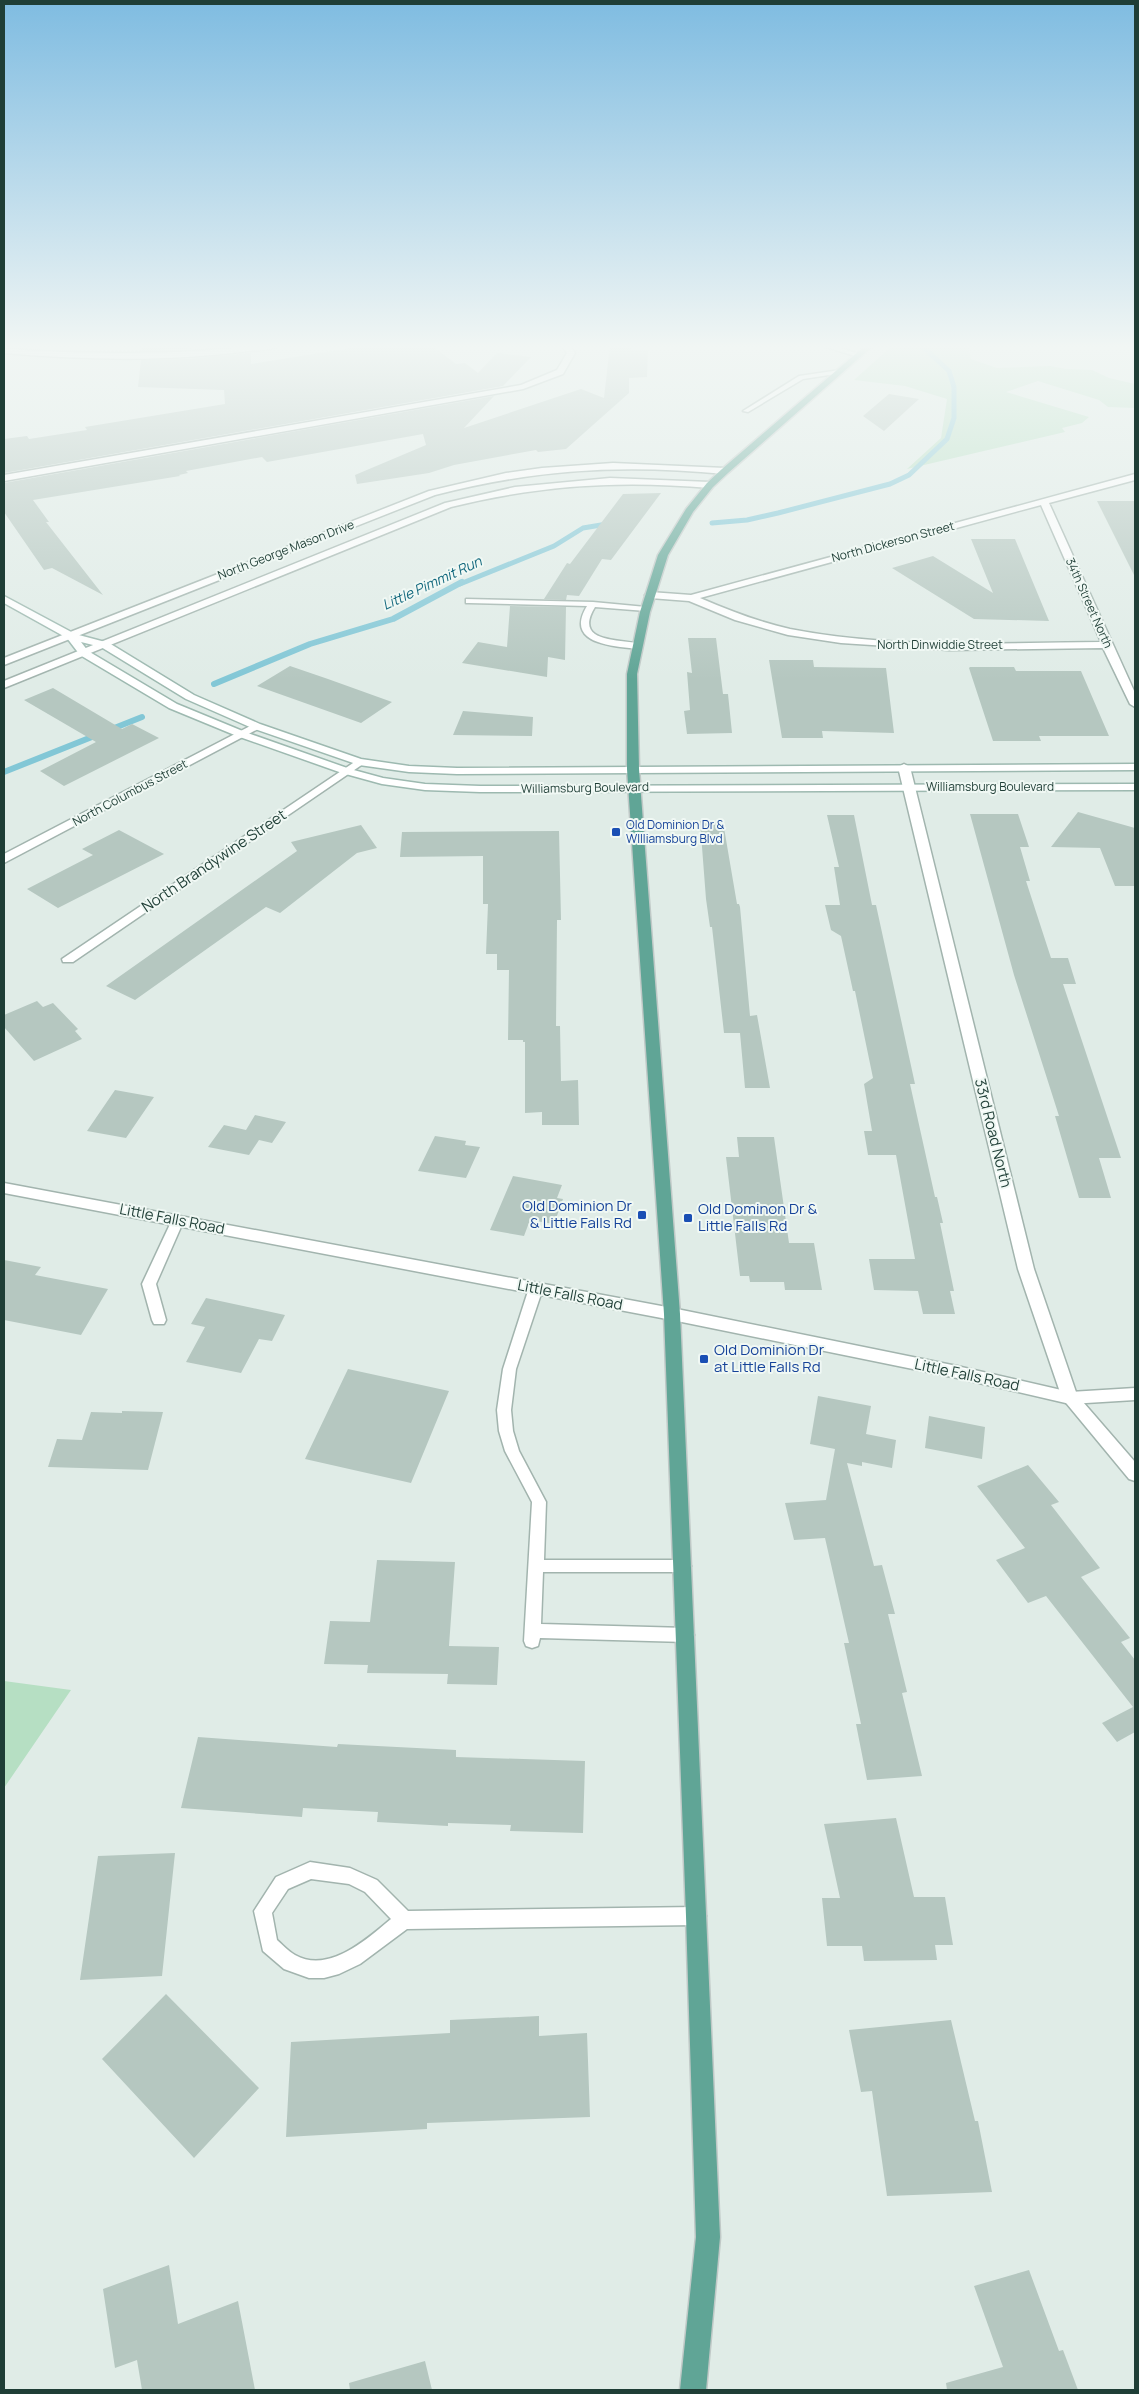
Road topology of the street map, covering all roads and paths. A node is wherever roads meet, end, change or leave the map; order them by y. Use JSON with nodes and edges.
{"nodes":[{"id":1,"x":126,"y":457,"type":"edge"},
{"id":2,"x":742,"y":457,"type":"edge"},
{"id":3,"x":725,"y":471,"type":"junction"},
{"id":4,"x":1135,"y":477,"type":"edge"},
{"id":5,"x":4,"y":478,"type":"edge"},
{"id":6,"x":710,"y":484,"type":"junction"},
{"id":7,"x":1044,"y":501,"type":"junction"},
{"id":8,"x":650,"y":594,"type":"junction"},
{"id":9,"x":690,"y":598,"type":"junction"},
{"id":10,"x":4,"y":599,"type":"edge"},
{"id":11,"x":469,"y":601,"type":"dead end"},
{"id":12,"x":594,"y":604,"type":"junction"},
{"id":13,"x":646,"y":609,"type":"junction"},
{"id":14,"x":70,"y":636,"type":"junction"},
{"id":15,"x":105,"y":644,"type":"junction"},
{"id":16,"x":1107,"y":645,"type":"junction"},
{"id":17,"x":638,"y":646,"type":"junction"},
{"id":18,"x":84,"y":653,"type":"junction"},
{"id":19,"x":4,"y":662,"type":"edge"},
{"id":20,"x":4,"y":685,"type":"edge"},
{"id":21,"x":1135,"y":704,"type":"edge"},
{"id":22,"x":256,"y":726,"type":"junction"},
{"id":23,"x":241,"y":734,"type":"junction"},
{"id":24,"x":359,"y":762,"type":"junction"},
{"id":25,"x":1135,"y":767,"type":"edge"},
{"id":26,"x":904,"y":768,"type":"junction"},
{"id":27,"x":633,"y":769,"type":"junction"},
{"id":28,"x":346,"y":771,"type":"junction"},
{"id":29,"x":908,"y":786,"type":"junction"},
{"id":30,"x":635,"y":787,"type":"junction"},
{"id":31,"x":1135,"y":787,"type":"edge"},
{"id":32,"x":4,"y":859,"type":"edge"},
{"id":33,"x":68,"y":959,"type":"dead end"},
{"id":34,"x":4,"y":1188,"type":"edge"},
{"id":35,"x":178,"y":1220,"type":"junction"},
{"id":36,"x":536,"y":1288,"type":"junction"},
{"id":37,"x":672,"y":1314,"type":"junction"},
{"id":38,"x":160,"y":1320,"type":"dead end"},
{"id":39,"x":1135,"y":1394,"type":"edge"},
{"id":40,"x":1070,"y":1398,"type":"junction"},
{"id":41,"x":1135,"y":1474,"type":"edge"},
{"id":42,"x":535,"y":1566,"type":"junction"},
{"id":43,"x":683,"y":1566,"type":"junction"},
{"id":44,"x":686,"y":1635,"type":"junction"},
{"id":45,"x":697,"y":1916,"type":"junction"},
{"id":46,"x":404,"y":1920,"type":"junction"},
{"id":47,"x":693,"y":2390,"type":"edge"}],
"edges":[{"from":1,"to":5,"type":"street"},
{"from":2,"to":3,"type":"main road"},
{"from":3,"to":6,"type":"main road"},
{"from":3,"to":14,"type":"street","name":"North George Mason Drive"},
{"from":4,"to":7,"type":"street","name":"North Dickerson Street"},
{"from":6,"to":8,"type":"main road"},
{"from":6,"to":15,"type":"street","name":"North George Mason Drive"},
{"from":7,"to":9,"type":"street","name":"North Dickerson Street"},
{"from":7,"to":16,"type":"street","name":"34th Street North"},
{"from":8,"to":9,"type":"street","name":"North Dickerson Street"},
{"from":8,"to":13,"type":"main road"},
{"from":9,"to":16,"type":"street","name":"North Dinwiddie Street"},
{"from":10,"to":14,"type":"street","name":"Williamsburg Boulevard"},
{"from":11,"to":12,"type":"lane"},
{"from":12,"to":13,"type":"lane"},
{"from":12,"to":17,"type":"lane"},
{"from":13,"to":17,"type":"main road"},
{"from":14,"to":15,"type":"street","name":"Williamsburg Boulevard"},
{"from":14,"to":18,"type":"street","name":"Williamsburg Boulevard"},
{"from":14,"to":19,"type":"street","name":"North George Mason Drive"},
{"from":15,"to":18,"type":"street","name":"North George Mason Drive"},
{"from":15,"to":22,"type":"street","name":"Williamsburg Boulevard"},
{"from":16,"to":21,"type":"street","name":"34th Street North"},
{"from":17,"to":27,"type":"main road"},
{"from":18,"to":20,"type":"street","name":"North George Mason Drive"},
{"from":18,"to":23,"type":"street","name":"Williamsburg Boulevard"},
{"from":22,"to":23,"type":"street","name":"North Columbus Street"},
{"from":22,"to":24,"type":"street","name":"Williamsburg Boulevard"},
{"from":23,"to":28,"type":"street","name":"Williamsburg Boulevard"},
{"from":23,"to":32,"type":"street","name":"North Columbus Street"},
{"from":24,"to":27,"type":"street","name":"Williamsburg Boulevard"},
{"from":24,"to":28,"type":"street","name":"North Brandywine Street"},
{"from":25,"to":26,"type":"street","name":"Williamsburg Boulevard"},
{"from":26,"to":27,"type":"street","name":"Williamsburg Boulevard"},
{"from":26,"to":29,"type":"street","name":"33rd Road North"},
{"from":27,"to":30,"type":"main road"},
{"from":28,"to":30,"type":"street","name":"Williamsburg Boulevard"},
{"from":28,"to":33,"type":"street","name":"North Brandywine Street"},
{"from":29,"to":30,"type":"street","name":"Williamsburg Boulevard"},
{"from":29,"to":31,"type":"street","name":"Williamsburg Boulevard"},
{"from":29,"to":40,"type":"street","name":"33rd Road North"},
{"from":30,"to":37,"type":"main road"},
{"from":34,"to":35,"type":"street","name":"Little Falls Road"},
{"from":35,"to":36,"type":"street","name":"Little Falls Road"},
{"from":35,"to":38,"type":"lane"},
{"from":36,"to":37,"type":"street","name":"Little Falls Road"},
{"from":36,"to":42,"type":"lane"},
{"from":37,"to":40,"type":"street","name":"Little Falls Road"},
{"from":37,"to":43,"type":"main road"},
{"from":39,"to":40,"type":"street","name":"Little Falls Road"},
{"from":40,"to":41,"type":"street","name":"33rd Road North"},
{"from":42,"to":43,"type":"lane"},
{"from":42,"to":44,"type":"lane"},
{"from":43,"to":44,"type":"main road"},
{"from":44,"to":45,"type":"main road"},
{"from":45,"to":46,"type":"lane"},
{"from":45,"to":47,"type":"main road"},
{"from":46,"to":46,"type":"lane"}]}
